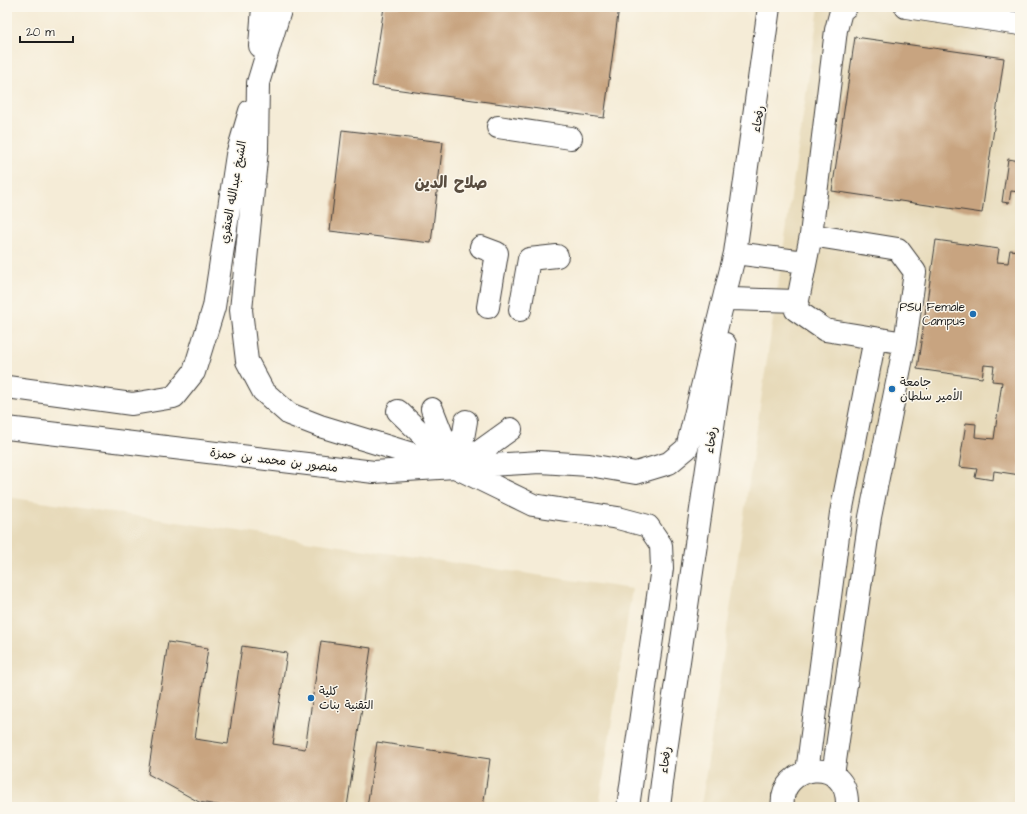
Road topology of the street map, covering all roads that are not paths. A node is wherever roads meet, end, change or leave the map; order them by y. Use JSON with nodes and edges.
{"nodes":[{"id":1,"x":263,"y":7,"type":"edge"},
{"id":2,"x":281,"y":7,"type":"edge"},
{"id":3,"x":769,"y":7,"type":"edge"},
{"id":4,"x":778,"y":7,"type":"edge"},
{"id":5,"x":846,"y":7,"type":"edge"},
{"id":6,"x":906,"y":7,"type":"edge"},
{"id":7,"x":1020,"y":24,"type":"edge"},
{"id":8,"x":258,"y":83,"type":"junction"},
{"id":9,"x":498,"y":127,"type":"dead end"},
{"id":10,"x":571,"y":138,"type":"dead end"},
{"id":11,"x":811,"y":235,"type":"junction"},
{"id":12,"x":735,"y":253,"type":"junction"},
{"id":13,"x":557,"y":256,"type":"dead end"},
{"id":14,"x":529,"y":259,"type":"junction"},
{"id":15,"x":805,"y":262,"type":"junction"},
{"id":16,"x":732,"y":299,"type":"junction"},
{"id":17,"x":797,"y":301,"type":"junction"},
{"id":18,"x":488,"y":307,"type":"dead end"},
{"id":19,"x":520,"y":310,"type":"dead end"},
{"id":20,"x":875,"y":338,"type":"junction"},
{"id":21,"x":905,"y":343,"type":"junction"},
{"id":22,"x":7,"y":388,"type":"edge"},
{"id":23,"x":432,"y":409,"type":"dead end"},
{"id":24,"x":398,"y":411,"type":"dead end"},
{"id":25,"x":466,"y":421,"type":"dead end"},
{"id":26,"x":7,"y":428,"type":"edge"},
{"id":27,"x":510,"y":429,"type":"dead end"},
{"id":28,"x":457,"y":467,"type":"junction"},
{"id":29,"x":808,"y":772,"type":"junction"},
{"id":30,"x":833,"y":775,"type":"junction"},
{"id":31,"x":628,"y":807,"type":"edge"},
{"id":32,"x":659,"y":807,"type":"edge"},
{"id":33,"x":783,"y":807,"type":"edge"},
{"id":34,"x":848,"y":807,"type":"edge"}],
"edges":[{"from":1,"to":8,"type":"street","name":"الشيخ عبدالله العنقري"},
{"from":2,"to":8,"type":"street"},
{"from":3,"to":12,"type":"street"},
{"from":4,"to":12,"type":"street","name":"رفحاء"},
{"from":5,"to":11,"type":"street"},
{"from":6,"to":7,"type":"street"},
{"from":8,"to":22,"type":"street","name":"الشيخ عبدالله العنقري"},
{"from":8,"to":28,"type":"street"},
{"from":9,"to":10,"type":"street"},
{"from":11,"to":15,"type":"street"},
{"from":11,"to":21,"type":"street"},
{"from":12,"to":15,"type":"street"},
{"from":12,"to":16,"type":"street","name":"رفحاء"},
{"from":12,"to":28,"type":"street"},
{"from":13,"to":14,"type":"street"},
{"from":14,"to":18,"type":"street"},
{"from":14,"to":19,"type":"street"},
{"from":15,"to":17,"type":"street"},
{"from":16,"to":17,"type":"street"},
{"from":16,"to":32,"type":"street","name":"رفحاء"},
{"from":17,"to":20,"type":"street"},
{"from":20,"to":21,"type":"street"},
{"from":20,"to":29,"type":"street"},
{"from":21,"to":30,"type":"street"},
{"from":23,"to":28,"type":"street"},
{"from":24,"to":28,"type":"street"},
{"from":25,"to":28,"type":"street"},
{"from":26,"to":28,"type":"street","name":"منصور بن محمد بن حمزة"},
{"from":27,"to":28,"type":"street"},
{"from":28,"to":31,"type":"street","name":"منصور بن محمد بن حمزة"},
{"from":29,"to":30,"type":"street"},
{"from":29,"to":33,"type":"street"},
{"from":30,"to":34,"type":"street"}]}
